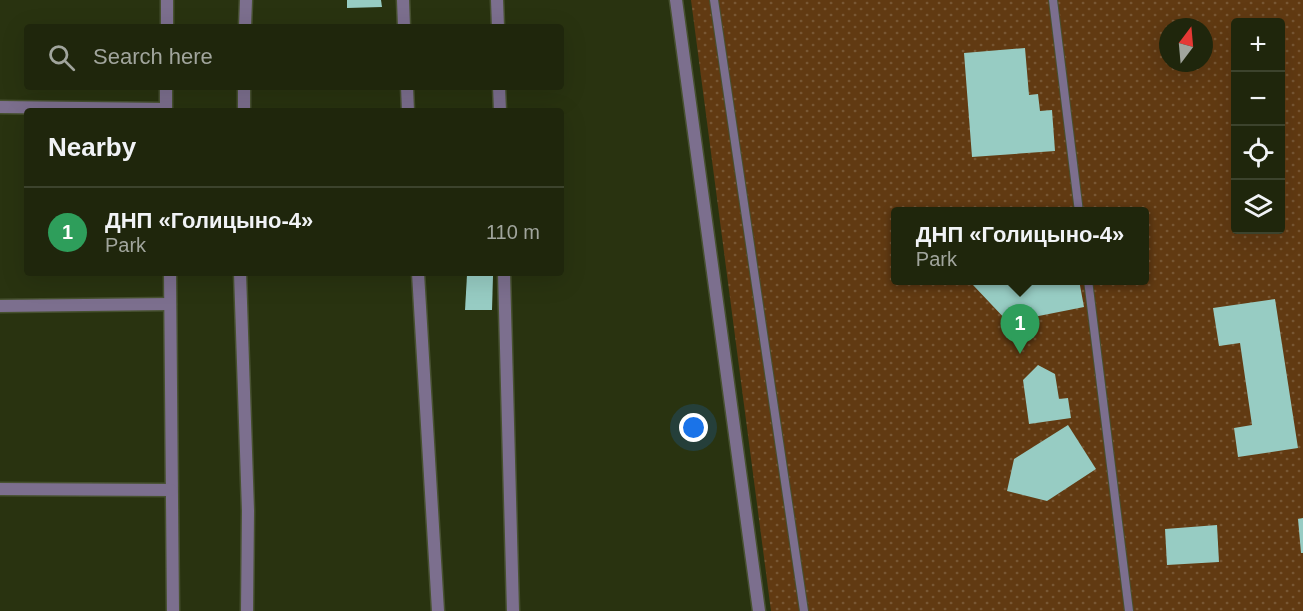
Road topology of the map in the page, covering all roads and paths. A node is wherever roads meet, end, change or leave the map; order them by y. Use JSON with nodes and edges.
{"nodes":[{"id":1,"x":167,"y":0,"type":"edge"},
{"id":2,"x":246,"y":0,"type":"edge"},
{"id":3,"x":403,"y":0,"type":"edge"},
{"id":4,"x":497,"y":0,"type":"edge"},
{"id":5,"x":676,"y":0,"type":"edge"},
{"id":6,"x":714,"y":0,"type":"edge"},
{"id":7,"x":1053,"y":0,"type":"edge"},
{"id":8,"x":167,"y":24,"type":"edge"},
{"id":9,"x":245,"y":24,"type":"edge"},
{"id":10,"x":404,"y":24,"type":"edge"},
{"id":11,"x":498,"y":24,"type":"edge"},
{"id":12,"x":166,"y":90,"type":"edge"},
{"id":13,"x":244,"y":90,"type":"edge"},
{"id":14,"x":407,"y":90,"type":"edge"},
{"id":15,"x":499,"y":90,"type":"edge"},
{"id":16,"x":0,"y":107,"type":"edge"},
{"id":17,"x":55,"y":108,"type":"edge"},
{"id":18,"x":166,"y":108,"type":"edge"},
{"id":19,"x":244,"y":108,"type":"edge"},
{"id":20,"x":408,"y":108,"type":"edge"},
{"id":21,"x":500,"y":108,"type":"edge"},
{"id":22,"x":1079,"y":207,"type":"edge"},
{"id":23,"x":170,"y":276,"type":"edge"},
{"id":24,"x":240,"y":276,"type":"edge"},
{"id":25,"x":418,"y":276,"type":"edge"},
{"id":26,"x":504,"y":276,"type":"edge"},
{"id":27,"x":1089,"y":285,"type":"edge"},
{"id":28,"x":170,"y":304,"type":"junction"},
{"id":29,"x":0,"y":306,"type":"edge"},
{"id":30,"x":0,"y":489,"type":"edge"},
{"id":31,"x":171,"y":490,"type":"junction"},
{"id":32,"x":172,"y":611,"type":"edge"},
{"id":33,"x":247,"y":611,"type":"edge"},
{"id":34,"x":438,"y":611,"type":"edge"},
{"id":35,"x":513,"y":611,"type":"edge"},
{"id":36,"x":759,"y":611,"type":"edge"},
{"id":37,"x":804,"y":611,"type":"edge"},
{"id":38,"x":1129,"y":611,"type":"edge"}],
"edges":[{"from":1,"to":8,"type":"street"},
{"from":2,"to":9,"type":"street"},
{"from":3,"to":10,"type":"street"},
{"from":4,"to":11,"type":"street"},
{"from":5,"to":36,"type":"street"},
{"from":6,"to":37,"type":"lane"},
{"from":7,"to":22,"type":"lane"},
{"from":12,"to":18,"type":"street"},
{"from":13,"to":19,"type":"street"},
{"from":14,"to":20,"type":"street"},
{"from":15,"to":21,"type":"street"},
{"from":16,"to":17,"type":"street"},
{"from":23,"to":28,"type":"street"},
{"from":24,"to":33,"type":"street"},
{"from":25,"to":34,"type":"street"},
{"from":26,"to":35,"type":"street"},
{"from":27,"to":38,"type":"lane"},
{"from":28,"to":29,"type":"street"},
{"from":28,"to":31,"type":"street"},
{"from":30,"to":31,"type":"street"},
{"from":31,"to":32,"type":"street"}]}
